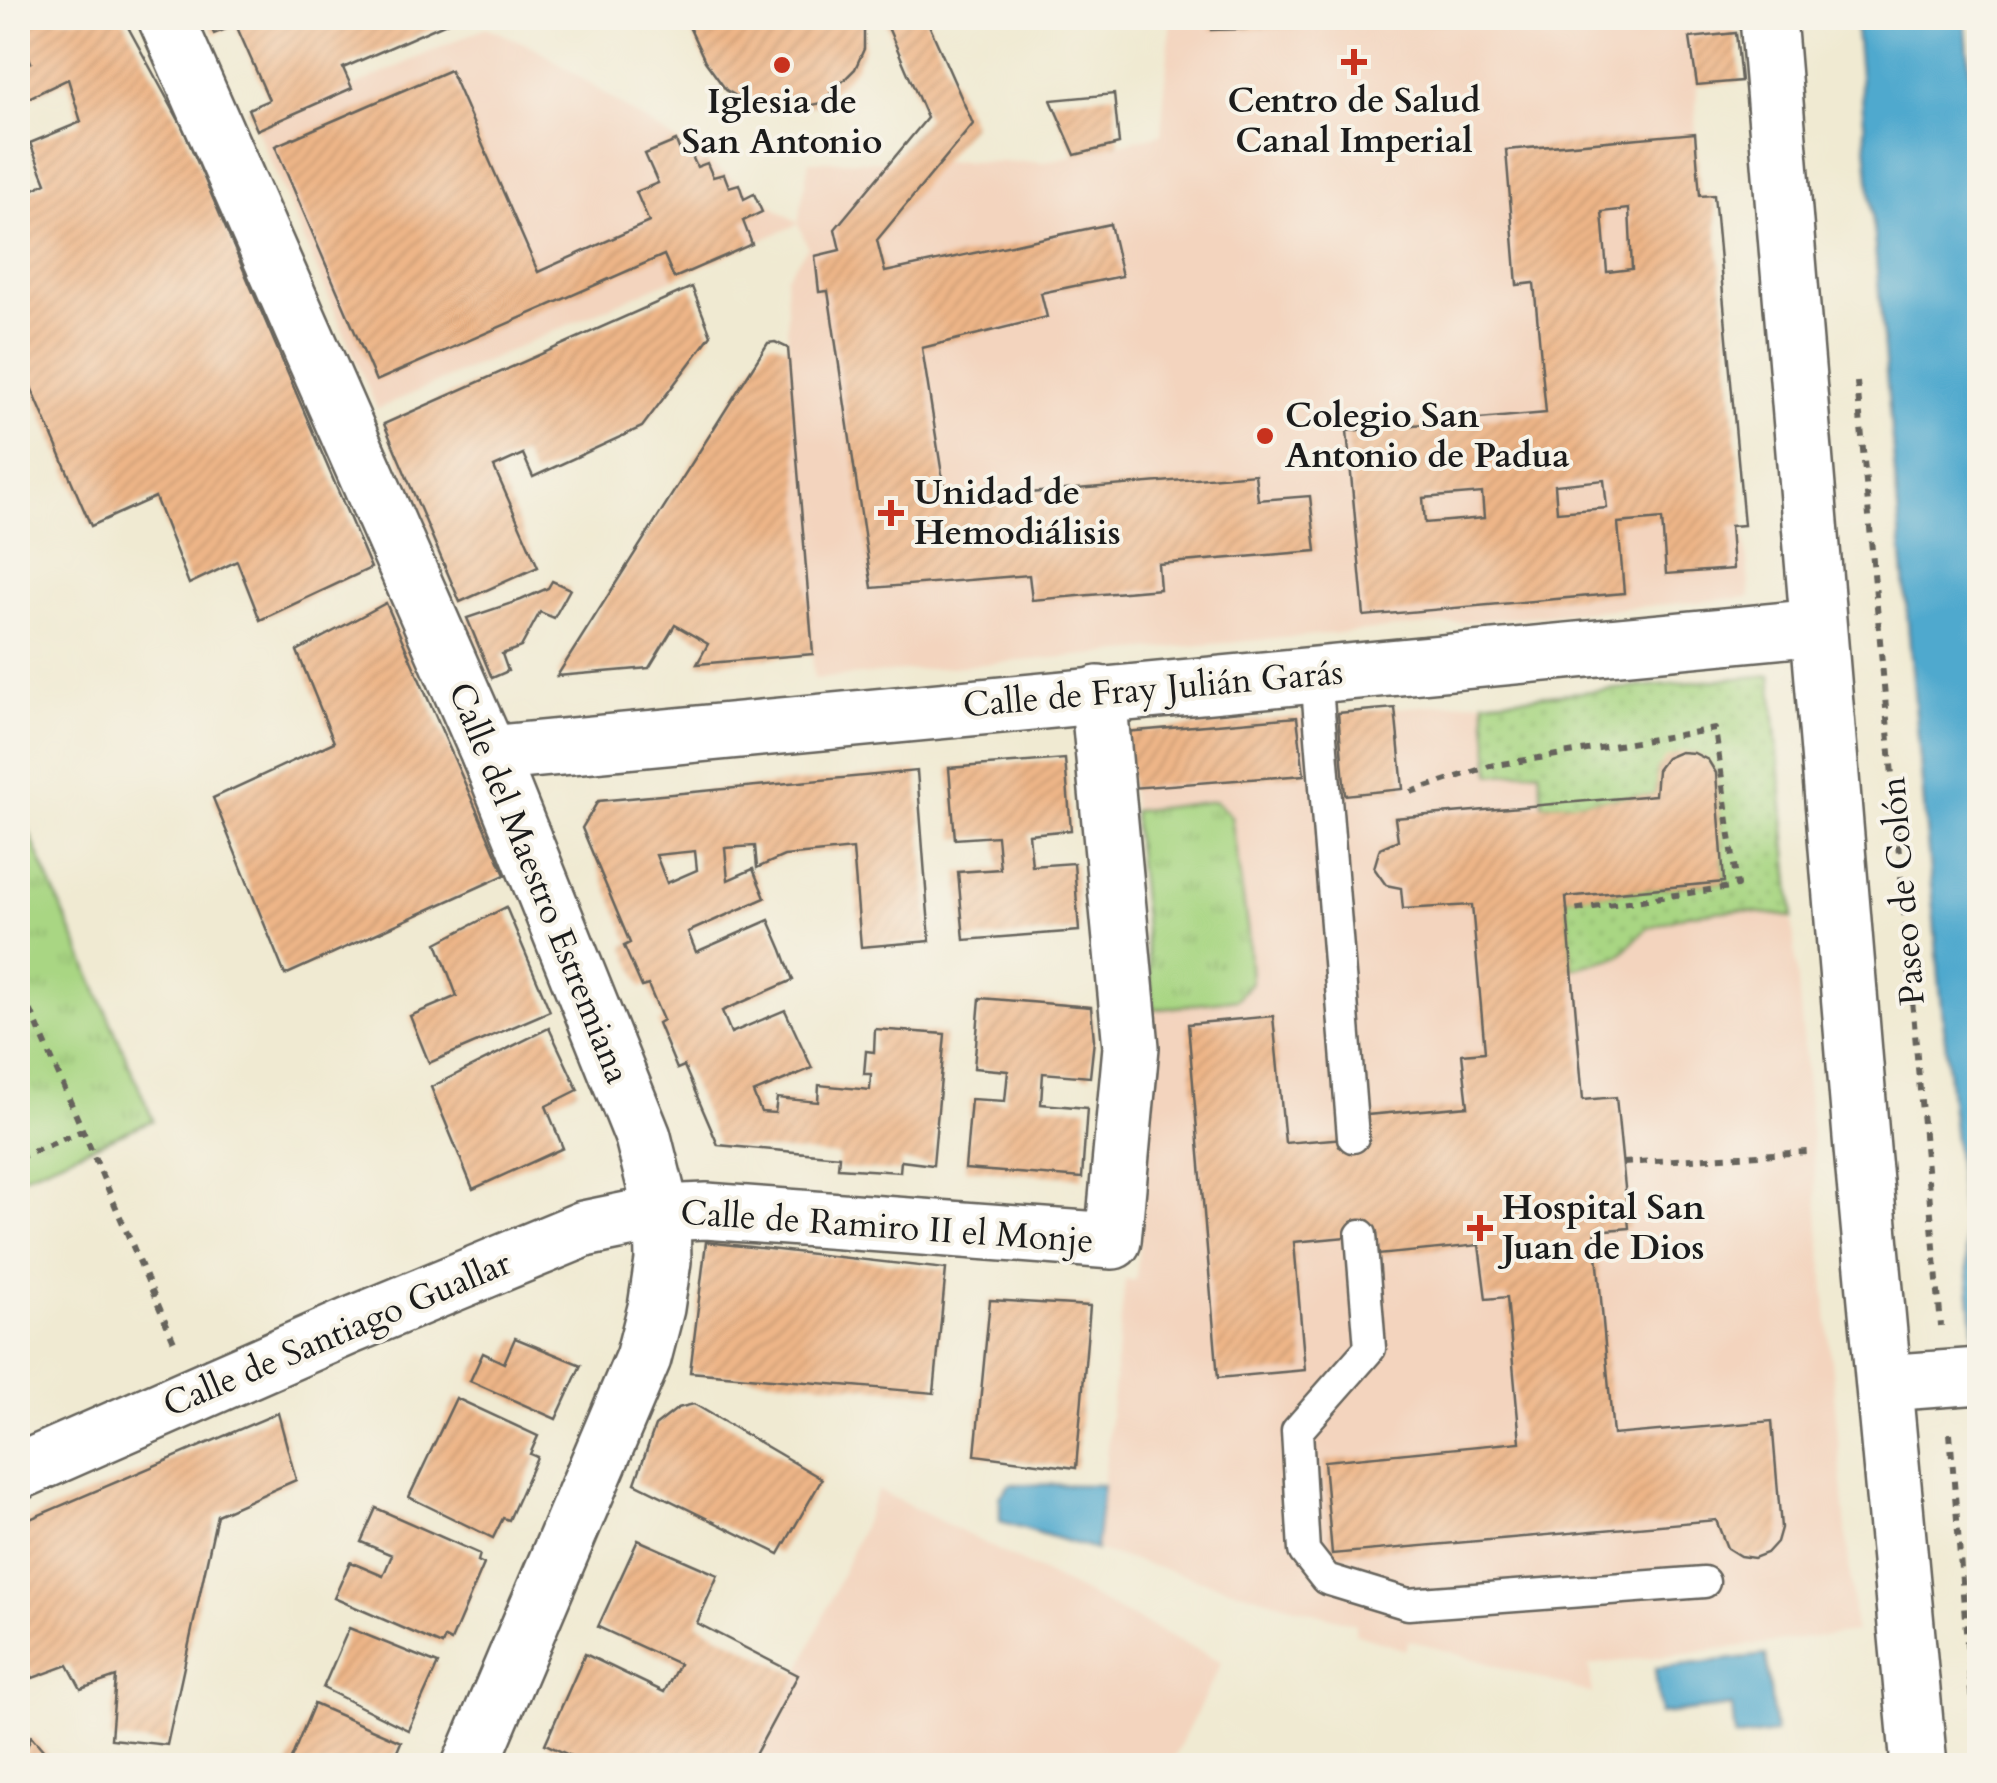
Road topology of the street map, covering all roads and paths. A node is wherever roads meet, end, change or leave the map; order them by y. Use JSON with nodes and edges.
{"nodes":[{"id":1,"x":166,"y":18,"type":"edge"},
{"id":2,"x":1768,"y":18,"type":"edge"},
{"id":3,"x":1856,"y":367,"type":"dead end"},
{"id":4,"x":1818,"y":627,"type":"junction"},
{"id":5,"x":1316,"y":674,"type":"junction"},
{"id":6,"x":1098,"y":694,"type":"junction"},
{"id":7,"x":488,"y":754,"type":"junction"},
{"id":8,"x":1411,"y":792,"type":"dead end"},
{"id":9,"x":1566,"y":912,"type":"dead end"},
{"id":10,"x":18,"y":981,"type":"edge"},
{"id":11,"x":82,"y":1130,"type":"junction"},
{"id":12,"x":1353,"y":1138,"type":"dead end"},
{"id":13,"x":1814,"y":1152,"type":"dead end"},
{"id":14,"x":18,"y":1158,"type":"edge"},
{"id":15,"x":1622,"y":1163,"type":"dead end"},
{"id":16,"x":662,"y":1213,"type":"junction"},
{"id":17,"x":1361,"y":1235,"type":"dead end"},
{"id":18,"x":1962,"y":1377,"type":"edge"},
{"id":19,"x":1884,"y":1384,"type":"junction"},
{"id":20,"x":196,"y":1393,"type":"junction"},
{"id":21,"x":18,"y":1472,"type":"edge"},
{"id":22,"x":1704,"y":1582,"type":"dead end"},
{"id":23,"x":1972,"y":1708,"type":"dead end"},
{"id":24,"x":470,"y":1766,"type":"edge"},
{"id":25,"x":1919,"y":1766,"type":"edge"}],
"edges":[{"from":1,"to":7,"type":"street","name":"Calle del Maestro Estremiana"},
{"from":2,"to":4,"type":"street","name":"Paseo de Colón"},
{"from":3,"to":18,"type":"path","name":"Paseo de Colón"},
{"from":4,"to":5,"type":"street","name":"Calle de Fray Julián Garás"},
{"from":4,"to":19,"type":"street","name":"Paseo de Colón"},
{"from":5,"to":6,"type":"street","name":"Calle de Fray Julián Garás"},
{"from":5,"to":12,"type":"lane"},
{"from":6,"to":7,"type":"street","name":"Calle de Fray Julián Garás"},
{"from":6,"to":16,"type":"street","name":"Calle de Ramiro II el Monje"},
{"from":7,"to":16,"type":"street","name":"Calle del Maestro Estremiana"},
{"from":8,"to":9,"type":"path"},
{"from":10,"to":11,"type":"path"},
{"from":11,"to":14,"type":"path"},
{"from":11,"to":20,"type":"path"},
{"from":13,"to":15,"type":"path"},
{"from":16,"to":20,"type":"street","name":"Calle de Santiago Guallar"},
{"from":16,"to":24,"type":"street","name":"Calle del Maestro Estremiana"},
{"from":17,"to":22,"type":"lane"},
{"from":18,"to":19,"type":"street"},
{"from":18,"to":23,"type":"path","name":"Paseo de Colón"},
{"from":19,"to":25,"type":"street","name":"Paseo de Colón"},
{"from":20,"to":21,"type":"street","name":"Calle de Santiago Guallar"}]}
